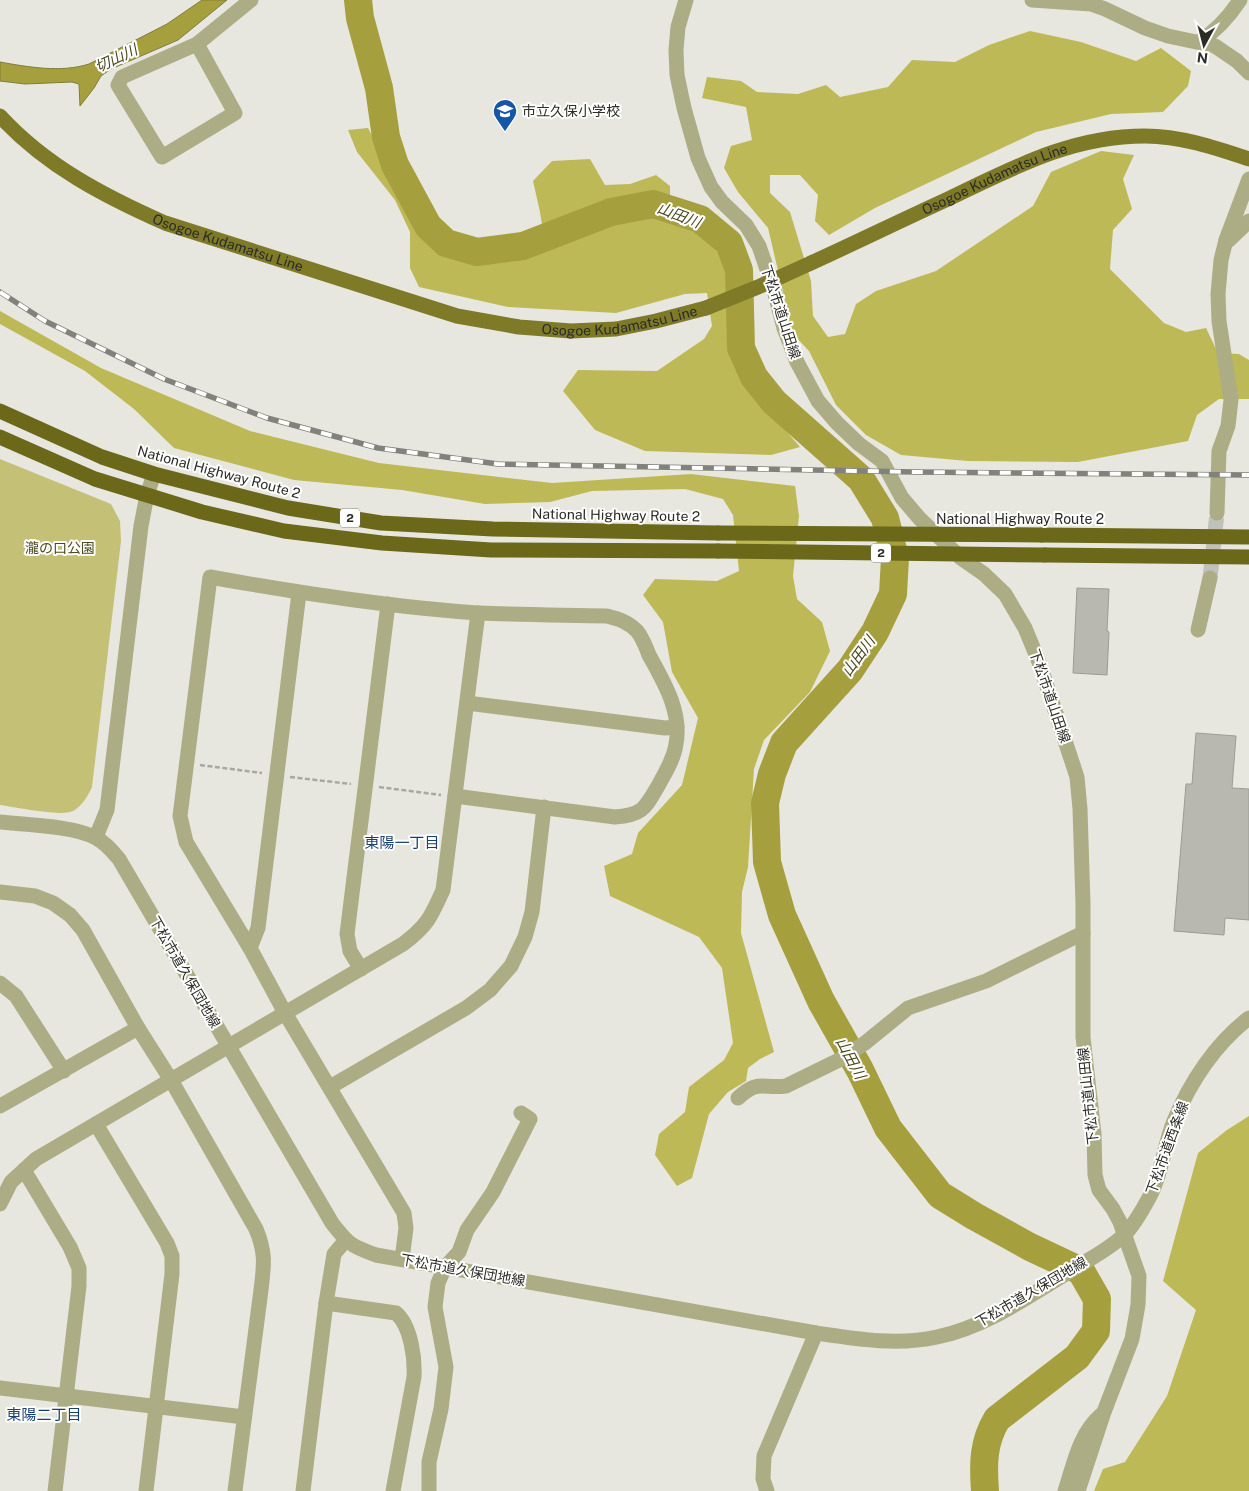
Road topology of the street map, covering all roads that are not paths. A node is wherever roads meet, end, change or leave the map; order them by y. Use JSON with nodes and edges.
{"nodes":[{"id":1,"x":252,"y":0,"type":"edge"},
{"id":2,"x":686,"y":0,"type":"edge"},
{"id":3,"x":1032,"y":0,"type":"edge"},
{"id":4,"x":1240,"y":0,"type":"edge"},
{"id":5,"x":1199,"y":42,"type":"junction"},
{"id":6,"x":197,"y":44,"type":"junction"},
{"id":7,"x":1249,"y":73,"type":"edge"},
{"id":8,"x":0,"y":116,"type":"edge"},
{"id":9,"x":1249,"y":159,"type":"edge"},
{"id":10,"x":1249,"y":178,"type":"edge"},
{"id":11,"x":1249,"y":221,"type":"edge"},
{"id":12,"x":1226,"y":240,"type":"junction"},
{"id":13,"x":0,"y":411,"type":"edge"},
{"id":14,"x":0,"y":437,"type":"edge"},
{"id":15,"x":154,"y":474,"type":"junction"},
{"id":16,"x":147,"y":495,"type":"junction"},
{"id":17,"x":1217,"y":513,"type":"tunnel mouth"},
{"id":18,"x":1249,"y":537,"type":"edge"},
{"id":19,"x":1249,"y":557,"type":"edge"},
{"id":20,"x":1210,"y":578,"type":"tunnel mouth"},
{"id":21,"x":299,"y":593,"type":"junction"},
{"id":22,"x":388,"y":604,"type":"junction"},
{"id":23,"x":478,"y":613,"type":"junction"},
{"id":24,"x":1198,"y":630,"type":"dead end"},
{"id":25,"x":466,"y":703,"type":"junction"},
{"id":26,"x":677,"y":727,"type":"junction"},
{"id":27,"x":455,"y":796,"type":"junction"},
{"id":28,"x":544,"y":807,"type":"junction"},
{"id":29,"x":0,"y":822,"type":"edge"},
{"id":30,"x":96,"y":837,"type":"junction"},
{"id":31,"x":0,"y":892,"type":"edge"},
{"id":32,"x":1083,"y":933,"type":"junction"},
{"id":33,"x":250,"y":948,"type":"junction"},
{"id":34,"x":361,"y":969,"type":"junction"},
{"id":35,"x":0,"y":984,"type":"edge"},
{"id":36,"x":285,"y":1013,"type":"junction"},
{"id":37,"x":1249,"y":1018,"type":"edge"},
{"id":38,"x":138,"y":1028,"type":"junction"},
{"id":39,"x":228,"y":1047,"type":"junction"},
{"id":40,"x":64,"y":1071,"type":"junction"},
{"id":41,"x":171,"y":1080,"type":"junction"},
{"id":42,"x":330,"y":1087,"type":"junction"},
{"id":43,"x":738,"y":1098,"type":"dead end"},
{"id":44,"x":0,"y":1106,"type":"edge"},
{"id":45,"x":521,"y":1113,"type":"dead end"},
{"id":46,"x":96,"y":1124,"type":"junction"},
{"id":47,"x":24,"y":1170,"type":"junction"},
{"id":48,"x":0,"y":1204,"type":"edge"},
{"id":49,"x":1125,"y":1235,"type":"junction"},
{"id":50,"x":345,"y":1241,"type":"junction"},
{"id":51,"x":402,"y":1259,"type":"junction"},
{"id":52,"x":445,"y":1267,"type":"junction"},
{"id":53,"x":326,"y":1303,"type":"junction"},
{"id":54,"x":816,"y":1333,"type":"junction"},
{"id":55,"x":0,"y":1388,"type":"edge"},
{"id":56,"x":67,"y":1396,"type":"junction"},
{"id":57,"x":156,"y":1406,"type":"junction"},
{"id":58,"x":1104,"y":1412,"type":"junction"},
{"id":59,"x":244,"y":1417,"type":"junction"},
{"id":60,"x":56,"y":1491,"type":"edge"},
{"id":61,"x":146,"y":1491,"type":"edge"},
{"id":62,"x":235,"y":1491,"type":"edge"},
{"id":63,"x":303,"y":1491,"type":"edge"},
{"id":64,"x":393,"y":1491,"type":"edge"},
{"id":65,"x":429,"y":1491,"type":"edge"},
{"id":66,"x":767,"y":1491,"type":"edge"},
{"id":67,"x":1064,"y":1491,"type":"edge"},
{"id":68,"x":1078,"y":1491,"type":"edge"}],
"edges":[{"from":1,"to":6,"type":"street"},
{"from":2,"to":32,"type":"street","name":"下松市道山田線"},
{"from":3,"to":5,"type":"street"},
{"from":4,"to":5,"type":"street"},
{"from":5,"to":7,"type":"street"},
{"from":6,"to":6,"type":"street"},
{"from":8,"to":9,"type":"main road","name":"Osogoe Kudamatsu Line","bridge":true},
{"from":10,"to":12,"type":"street"},
{"from":11,"to":12,"type":"street"},
{"from":12,"to":17,"type":"street"},
{"from":13,"to":15,"type":"highway","name":"National Highway Route 2","number":"2"},
{"from":14,"to":16,"type":"highway","number":"2"},
{"from":15,"to":16,"type":"street"},
{"from":15,"to":18,"type":"highway","name":"National Highway Route 2","number":"2","bridge":true},
{"from":16,"to":19,"type":"highway","number":"2","bridge":true},
{"from":16,"to":30,"type":"street"},
{"from":20,"to":24,"type":"street"},
{"from":21,"to":22,"type":"street"},
{"from":21,"to":33,"type":"street"},
{"from":21,"to":33,"type":"street"},
{"from":22,"to":23,"type":"street"},
{"from":22,"to":34,"type":"street"},
{"from":23,"to":25,"type":"street"},
{"from":23,"to":26,"type":"street"},
{"from":25,"to":26,"type":"street"},
{"from":25,"to":27,"type":"street"},
{"from":26,"to":28,"type":"street"},
{"from":27,"to":28,"type":"street"},
{"from":27,"to":34,"type":"street"},
{"from":28,"to":42,"type":"street"},
{"from":29,"to":30,"type":"street","name":"下松市道久保団地線"},
{"from":30,"to":39,"type":"street","name":"下松市道久保団地線"},
{"from":31,"to":38,"type":"street"},
{"from":32,"to":43,"type":"street"},
{"from":32,"to":49,"type":"street","name":"下松市道山田線"},
{"from":33,"to":36,"type":"street"},
{"from":34,"to":36,"type":"street"},
{"from":35,"to":40,"type":"street"},
{"from":36,"to":39,"type":"street"},
{"from":36,"to":42,"type":"street"},
{"from":37,"to":49,"type":"street","name":"下松市道西条線"},
{"from":38,"to":40,"type":"street"},
{"from":38,"to":41,"type":"street"},
{"from":39,"to":41,"type":"street"},
{"from":39,"to":50,"type":"street","name":"下松市道久保団地線"},
{"from":40,"to":44,"type":"street"},
{"from":41,"to":46,"type":"street"},
{"from":41,"to":59,"type":"street"},
{"from":42,"to":51,"type":"street"},
{"from":45,"to":52,"type":"street"},
{"from":46,"to":47,"type":"street"},
{"from":46,"to":57,"type":"street"},
{"from":47,"to":48,"type":"street"},
{"from":47,"to":56,"type":"street"},
{"from":49,"to":54,"type":"street","name":"下松市道久保団地線"},
{"from":49,"to":58,"type":"street","name":"下松市道山田線"},
{"from":50,"to":51,"type":"street","name":"下松市道久保団地線"},
{"from":50,"to":53,"type":"street"},
{"from":51,"to":52,"type":"street","name":"下松市道久保団地線"},
{"from":52,"to":54,"type":"street","name":"下松市道久保団地線"},
{"from":52,"to":65,"type":"street"},
{"from":53,"to":63,"type":"street"},
{"from":53,"to":64,"type":"street"},
{"from":54,"to":66,"type":"street"},
{"from":55,"to":56,"type":"street"},
{"from":56,"to":57,"type":"street"},
{"from":56,"to":60,"type":"street"},
{"from":57,"to":59,"type":"street"},
{"from":57,"to":61,"type":"street"},
{"from":58,"to":67,"type":"street"},
{"from":58,"to":68,"type":"street","name":"下松市道山田線"},
{"from":59,"to":62,"type":"street"}]}
